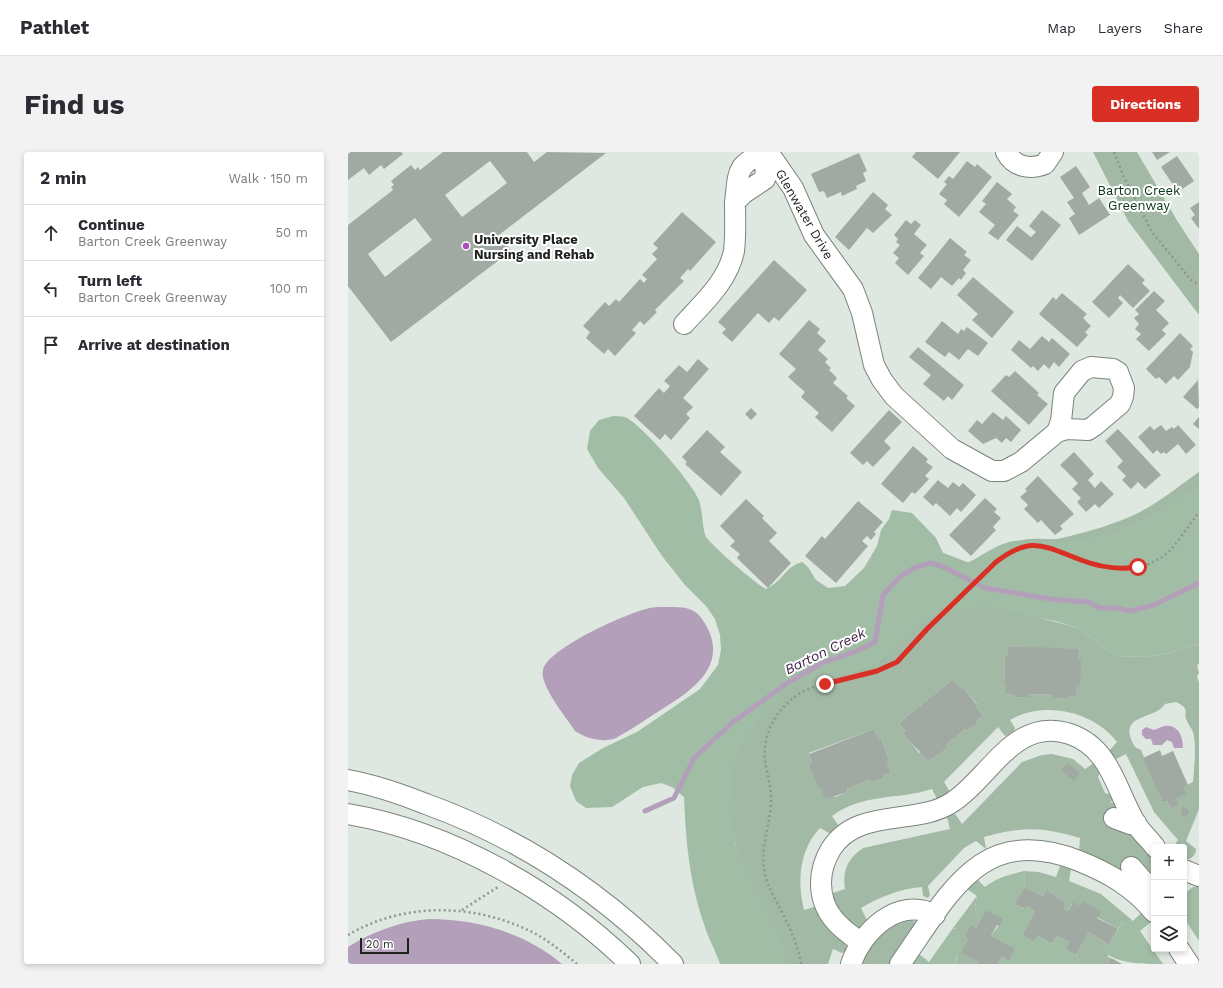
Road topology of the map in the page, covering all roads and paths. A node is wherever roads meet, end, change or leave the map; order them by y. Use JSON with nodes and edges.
{"nodes":[{"id":1,"x":767,"y":152,"type":"edge"},
{"id":2,"x":1006,"y":152,"type":"edge"},
{"id":3,"x":1053,"y":152,"type":"edge"},
{"id":4,"x":1114,"y":152,"type":"edge"},
{"id":5,"x":1199,"y":285,"type":"edge"},
{"id":6,"x":684,"y":324,"type":"dead end"},
{"id":7,"x":1057,"y":432,"type":"dead end"},
{"id":8,"x":1199,"y":512,"type":"edge"},
{"id":9,"x":348,"y":780,"type":"edge"},
{"id":10,"x":348,"y":814,"type":"edge"},
{"id":11,"x":1114,"y":818,"type":"dead end"},
{"id":12,"x":1136,"y":823,"type":"junction"},
{"id":13,"x":1153,"y":844,"type":"edge"},
{"id":14,"x":1131,"y":866,"type":"dead end"},
{"id":15,"x":1187,"y":871,"type":"edge"},
{"id":16,"x":1199,"y":876,"type":"edge"},
{"id":17,"x":499,"y":886,"type":"dead end"},
{"id":18,"x":1151,"y":889,"type":"edge"},
{"id":19,"x":1151,"y":909,"type":"edge"},
{"id":20,"x":462,"y":910,"type":"junction"},
{"id":21,"x":935,"y":915,"type":"junction"},
{"id":22,"x":348,"y":935,"type":"edge"},
{"id":23,"x":861,"y":942,"type":"junction"},
{"id":24,"x":1181,"y":952,"type":"edge"},
{"id":25,"x":577,"y":964,"type":"edge"},
{"id":26,"x":630,"y":964,"type":"edge"},
{"id":27,"x":673,"y":964,"type":"edge"},
{"id":28,"x":801,"y":964,"type":"edge"},
{"id":29,"x":851,"y":964,"type":"edge"},
{"id":30,"x":900,"y":964,"type":"edge"},
{"id":31,"x":1189,"y":964,"type":"edge"}],
"edges":[{"from":1,"to":6,"type":"street"},
{"from":1,"to":7,"type":"street","name":"Glenwater Drive"},
{"from":2,"to":3,"type":"street"},
{"from":4,"to":5,"type":"path"},
{"from":8,"to":28,"type":"path"},
{"from":9,"to":27,"type":"street"},
{"from":10,"to":26,"type":"street"},
{"from":11,"to":12,"type":"street"},
{"from":12,"to":13,"type":"street"},
{"from":12,"to":23,"type":"street"},
{"from":14,"to":18,"type":"street"},
{"from":15,"to":16,"type":"street"},
{"from":17,"to":20,"type":"path"},
{"from":19,"to":21,"type":"street"},
{"from":20,"to":22,"type":"path"},
{"from":20,"to":25,"type":"path"},
{"from":21,"to":23,"type":"street"},
{"from":21,"to":30,"type":"street"},
{"from":23,"to":29,"type":"street"},
{"from":24,"to":31,"type":"street"}]}
